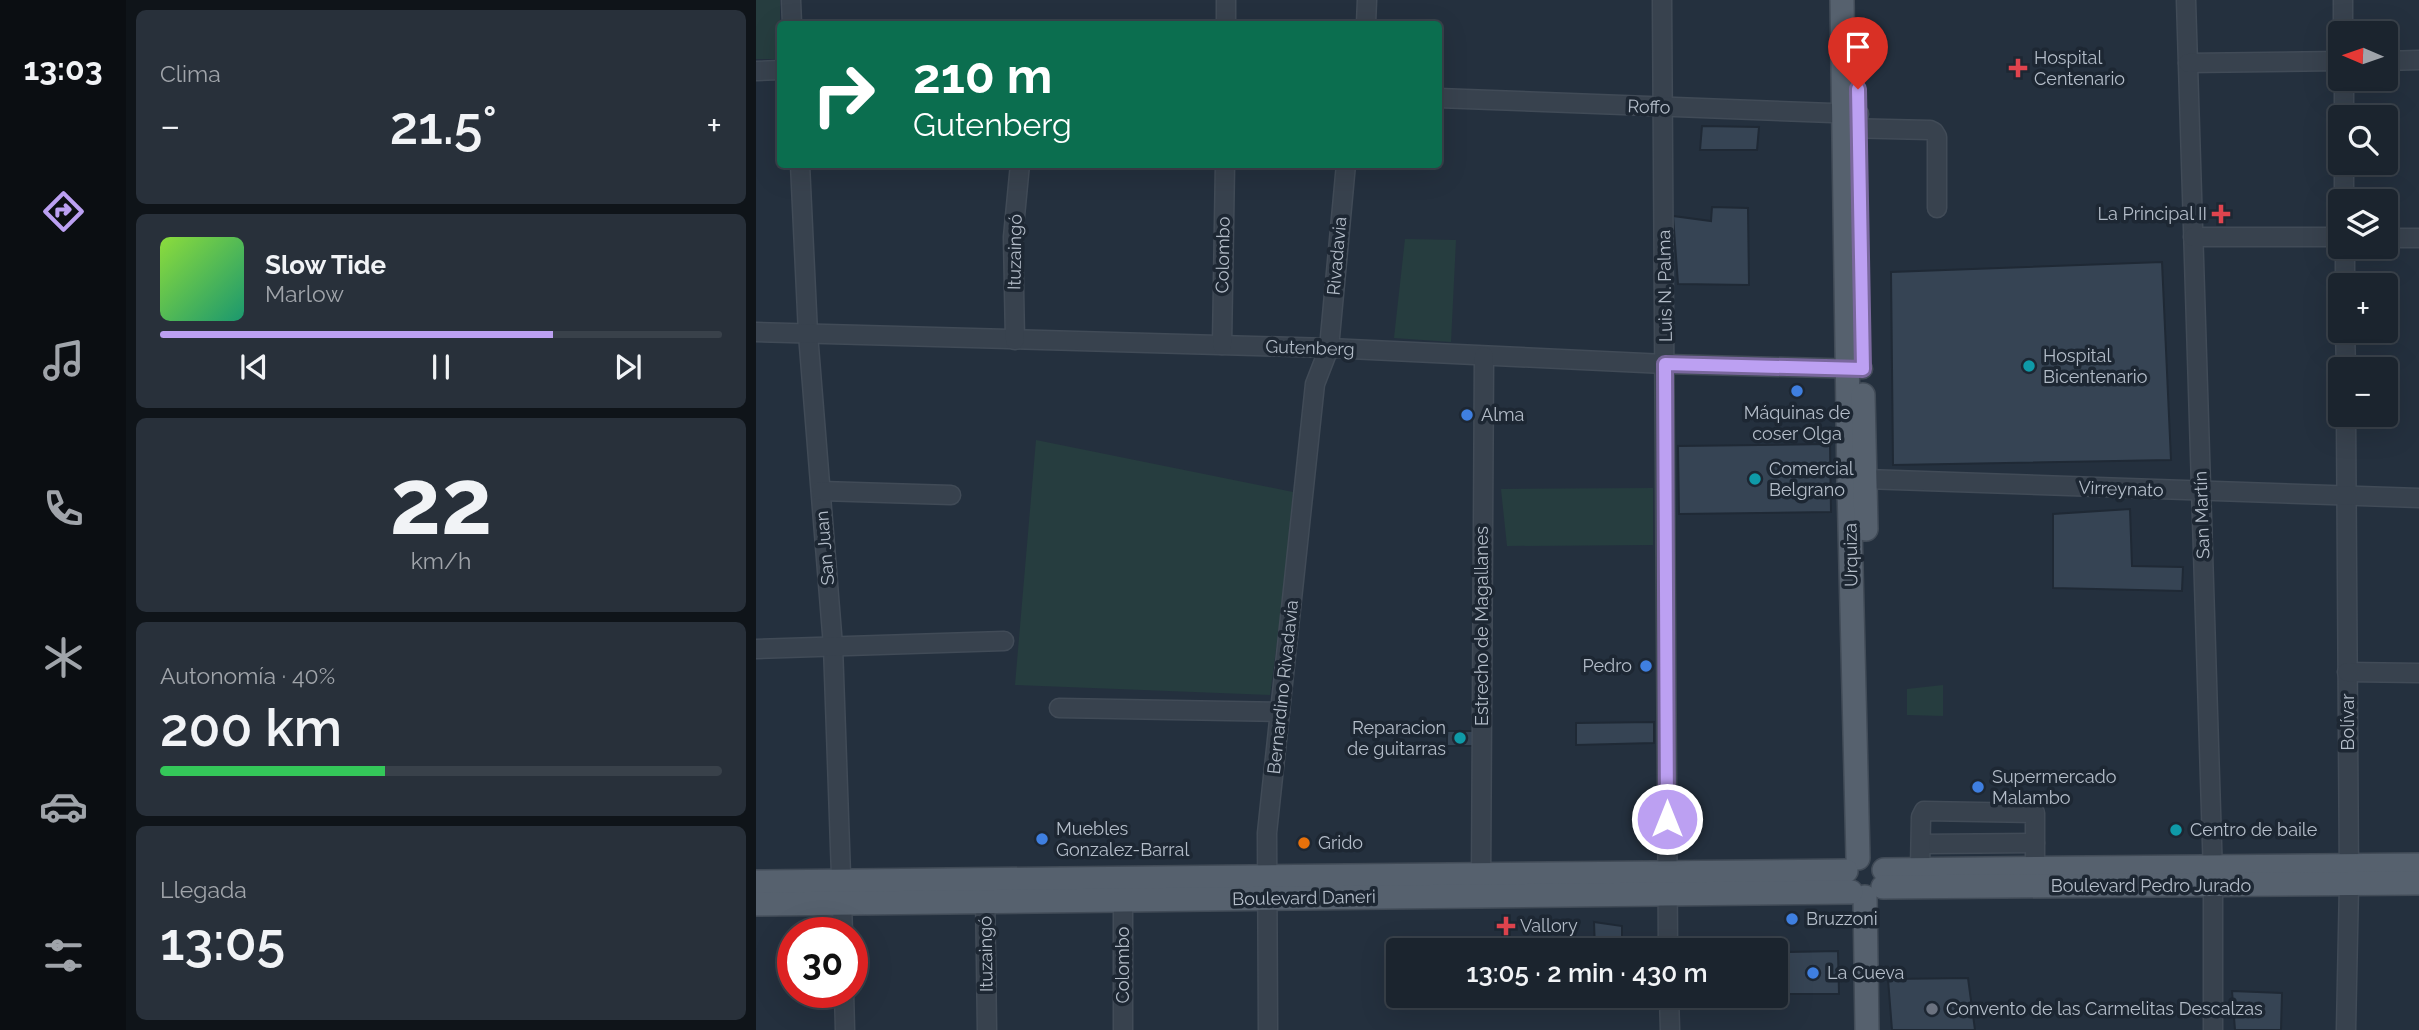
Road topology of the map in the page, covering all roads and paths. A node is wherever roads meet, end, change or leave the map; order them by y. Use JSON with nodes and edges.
{"nodes":[{"id":1,"x":791,"y":0,"type":"edge"},
{"id":2,"x":1226,"y":0,"type":"edge"},
{"id":3,"x":1367,"y":0,"type":"edge"},
{"id":4,"x":1662,"y":0,"type":"edge"},
{"id":5,"x":1842,"y":0,"type":"edge"},
{"id":6,"x":1855,"y":0,"type":"edge"},
{"id":7,"x":2186,"y":0,"type":"edge"},
{"id":8,"x":2343,"y":0,"type":"edge"},
{"id":9,"x":792,"y":21,"type":"edge"},
{"id":10,"x":1226,"y":21,"type":"edge"},
{"id":11,"x":1366,"y":21,"type":"edge"},
{"id":12,"x":2343,"y":21,"type":"edge"},
{"id":13,"x":2419,"y":60,"type":"edge"},
{"id":14,"x":2328,"y":61,"type":"edge"},
{"id":15,"x":2398,"y":61,"type":"edge"},
{"id":16,"x":2188,"y":63,"type":"junction"},
{"id":17,"x":777,"y":70,"type":"edge"},
{"id":18,"x":756,"y":71,"type":"edge"},
{"id":19,"x":1442,"y":98,"type":"edge"},
{"id":20,"x":1663,"y":107,"type":"junction"},
{"id":21,"x":1851,"y":121,"type":"junction"},
{"id":22,"x":800,"y":168,"type":"edge"},
{"id":23,"x":1020,"y":168,"type":"edge"},
{"id":24,"x":1225,"y":168,"type":"edge"},
{"id":25,"x":1346,"y":168,"type":"edge"},
{"id":26,"x":1937,"y":208,"type":"dead end"},
{"id":27,"x":2193,"y":237,"type":"junction"},
{"id":28,"x":2328,"y":237,"type":"edge"},
{"id":29,"x":2398,"y":238,"type":"edge"},
{"id":30,"x":2419,"y":238,"type":"edge"},
{"id":31,"x":756,"y":332,"type":"edge"},
{"id":32,"x":808,"y":334,"type":"junction"},
{"id":33,"x":1016,"y":340,"type":"junction"},
{"id":34,"x":1222,"y":345,"type":"junction"},
{"id":35,"x":1329,"y":348,"type":"junction"},
{"id":36,"x":1484,"y":356,"type":"junction"},
{"id":37,"x":1665,"y":364,"type":"junction"},
{"id":38,"x":1855,"y":369,"type":"junction"},
{"id":39,"x":2346,"y":427,"type":"edge"},
{"id":40,"x":1865,"y":479,"type":"junction"},
{"id":41,"x":821,"y":491,"type":"junction"},
{"id":42,"x":2201,"y":492,"type":"junction"},
{"id":43,"x":951,"y":495,"type":"dead end"},
{"id":44,"x":2346,"y":495,"type":"junction"},
{"id":45,"x":2419,"y":498,"type":"edge"},
{"id":46,"x":1004,"y":641,"type":"dead end"},
{"id":47,"x":833,"y":646,"type":"junction"},
{"id":48,"x":756,"y":649,"type":"edge"},
{"id":49,"x":2347,"y":672,"type":"junction"},
{"id":50,"x":2419,"y":673,"type":"edge"},
{"id":51,"x":1059,"y":708,"type":"dead end"},
{"id":52,"x":1280,"y":712,"type":"junction"},
{"id":53,"x":2035,"y":843,"type":"junction"},
{"id":54,"x":1921,"y":844,"type":"junction"},
{"id":55,"x":2419,"y":865,"type":"edge"},
{"id":56,"x":2035,"y":868,"type":"junction"},
{"id":57,"x":1920,"y":869,"type":"junction"},
{"id":58,"x":1866,"y":876,"type":"junction"},
{"id":59,"x":2213,"y":876,"type":"junction"},
{"id":60,"x":2349,"y":876,"type":"junction"},
{"id":61,"x":842,"y":880,"type":"junction"},
{"id":62,"x":756,"y":881,"type":"edge"},
{"id":63,"x":1667,"y":883,"type":"junction"},
{"id":64,"x":2419,"y":883,"type":"edge"},
{"id":65,"x":1481,"y":885,"type":"junction"},
{"id":66,"x":1266,"y":887,"type":"junction"},
{"id":67,"x":1080,"y":889,"type":"junction"},
{"id":68,"x":985,"y":890,"type":"junction"},
{"id":69,"x":1123,"y":900,"type":"junction"},
{"id":70,"x":756,"y":904,"type":"edge"},
{"id":71,"x":843,"y":904,"type":"junction"},
{"id":72,"x":843,"y":917,"type":"edge"},
{"id":73,"x":1668,"y":938,"type":"edge"},
{"id":74,"x":844,"y":1008,"type":"edge"},
{"id":75,"x":1669,"y":1008,"type":"edge"},
{"id":76,"x":845,"y":1030,"type":"edge"},
{"id":77,"x":987,"y":1030,"type":"edge"},
{"id":78,"x":1123,"y":1030,"type":"edge"},
{"id":79,"x":1268,"y":1030,"type":"edge"},
{"id":80,"x":1670,"y":1030,"type":"edge"},
{"id":81,"x":1867,"y":1030,"type":"edge"},
{"id":82,"x":2213,"y":1030,"type":"edge"},
{"id":83,"x":2346,"y":1030,"type":"edge"}],
"edges":[{"from":1,"to":9,"type":"street"},
{"from":2,"to":10,"type":"street"},
{"from":3,"to":11,"type":"street"},
{"from":4,"to":20,"type":"street","name":"Luis N. Palma"},
{"from":5,"to":21,"type":"main road","name":"Urquiza"},
{"from":6,"to":21,"type":"main road","name":"Urquiza"},
{"from":7,"to":16,"type":"street","name":"San Martín"},
{"from":8,"to":12,"type":"street"},
{"from":13,"to":15,"type":"street"},
{"from":14,"to":16,"type":"street"},
{"from":16,"to":27,"type":"street","name":"San Martín"},
{"from":17,"to":18,"type":"street"},
{"from":19,"to":20,"type":"street","name":"Roffo"},
{"from":20,"to":21,"type":"street","name":"Roffo"},
{"from":20,"to":37,"type":"street","name":"Luis N. Palma"},
{"from":21,"to":26,"type":"street","name":"Roffo"},
{"from":21,"to":38,"type":"main road","name":"Urquiza"},
{"from":22,"to":32,"type":"street","name":"San Juan"},
{"from":23,"to":33,"type":"street","name":"Ituzaingó"},
{"from":24,"to":34,"type":"street","name":"Colombo"},
{"from":25,"to":35,"type":"street","name":"Rivadavia"},
{"from":27,"to":28,"type":"street"},
{"from":27,"to":42,"type":"street","name":"San Martín"},
{"from":29,"to":30,"type":"street"},
{"from":31,"to":32,"type":"street","name":"Gutenberg"},
{"from":32,"to":33,"type":"street","name":"Gutenberg"},
{"from":32,"to":41,"type":"street","name":"San Juan"},
{"from":33,"to":34,"type":"street","name":"Gutenberg"},
{"from":34,"to":35,"type":"street","name":"Gutenberg"},
{"from":35,"to":36,"type":"street","name":"Gutenberg"},
{"from":35,"to":52,"type":"street","name":"Bernardino Rivadavia"},
{"from":36,"to":37,"type":"street","name":"Gutenberg"},
{"from":36,"to":65,"type":"street","name":"Estrecho de Magallanes"},
{"from":37,"to":38,"type":"street","name":"Gutenberg"},
{"from":37,"to":63,"type":"street","name":"Luis N. Palma"},
{"from":38,"to":40,"type":"main road","name":"Urquiza"},
{"from":38,"to":58,"type":"main road","name":"Urquiza"},
{"from":39,"to":44,"type":"street","name":"Bolívar"},
{"from":40,"to":42,"type":"street","name":"Virreynato"},
{"from":40,"to":58,"type":"main road","name":"Urquiza"},
{"from":41,"to":43,"type":"street"},
{"from":41,"to":47,"type":"street","name":"San Juan"},
{"from":42,"to":44,"type":"street","name":"Virreynato"},
{"from":42,"to":59,"type":"street","name":"San Martín"},
{"from":44,"to":45,"type":"street","name":"Virreynato"},
{"from":44,"to":49,"type":"street","name":"Bolívar"},
{"from":46,"to":47,"type":"street"},
{"from":47,"to":48,"type":"street"},
{"from":47,"to":61,"type":"street","name":"San Juan"},
{"from":49,"to":50,"type":"street"},
{"from":49,"to":60,"type":"street","name":"Bolívar"},
{"from":51,"to":52,"type":"street"},
{"from":52,"to":66,"type":"street","name":"Bernardino Rivadavia"},
{"from":53,"to":54,"type":"street"},
{"from":53,"to":54,"type":"street"},
{"from":53,"to":56,"type":"street"},
{"from":54,"to":57,"type":"street"},
{"from":55,"to":60,"type":"main road","name":"Boulevard Pedro Jurado"},
{"from":56,"to":57,"type":"main road","name":"Boulevard Pedro Jurado"},
{"from":56,"to":59,"type":"main road","name":"Boulevard Pedro Jurado"},
{"from":57,"to":58,"type":"main road","name":"Boulevard Pedro Jurado"},
{"from":58,"to":59,"type":"main road","name":"Boulevard Pedro Jurado"},
{"from":58,"to":63,"type":"main road","name":"Boulevard Daneri"},
{"from":58,"to":81,"type":"main road"},
{"from":59,"to":60,"type":"main road","name":"Boulevard Pedro Jurado"},
{"from":59,"to":82,"type":"street","name":"San Martín"},
{"from":60,"to":64,"type":"main road","name":"Boulevard Pedro Jurado"},
{"from":60,"to":83,"type":"street","name":"Bolívar"},
{"from":61,"to":62,"type":"main road","name":"Boulevard Daneri"},
{"from":61,"to":68,"type":"main road","name":"Boulevard Daneri"},
{"from":61,"to":71,"type":"street","name":"San Juan"},
{"from":63,"to":65,"type":"main road","name":"Boulevard Daneri"},
{"from":63,"to":73,"type":"street","name":"Luis N. Palma"},
{"from":65,"to":66,"type":"main road","name":"Boulevard Daneri"},
{"from":66,"to":67,"type":"main road","name":"Boulevard Daneri"},
{"from":66,"to":69,"type":"main road","name":"Boulevard Daneri"},
{"from":66,"to":79,"type":"street","name":"Bernardino Rivadavia"},
{"from":67,"to":68,"type":"main road","name":"Boulevard Daneri"},
{"from":67,"to":69,"type":"main road","name":"Boulevard Daneri"},
{"from":68,"to":71,"type":"main road","name":"Boulevard Daneri"},
{"from":68,"to":77,"type":"street","name":"Ituzaingó"},
{"from":69,"to":78,"type":"street","name":"Colombo"},
{"from":70,"to":71,"type":"main road","name":"Boulevard Daneri"},
{"from":71,"to":72,"type":"street","name":"San Juan"},
{"from":74,"to":76,"type":"street"},
{"from":75,"to":80,"type":"street"}]}
